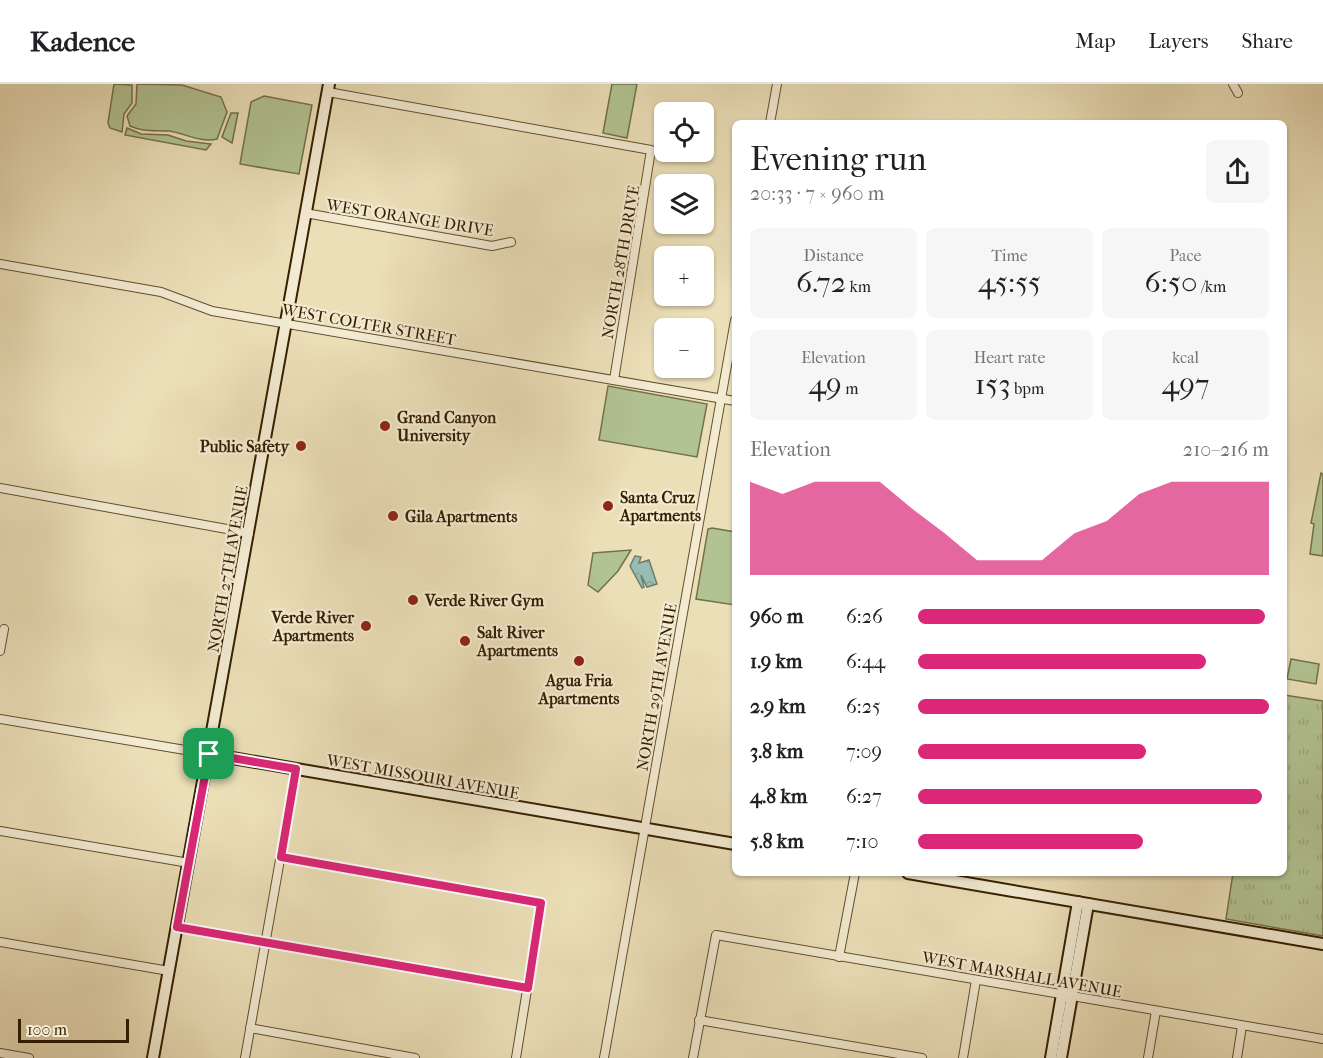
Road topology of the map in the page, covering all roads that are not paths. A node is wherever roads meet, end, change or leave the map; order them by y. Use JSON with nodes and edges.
{"nodes":[{"id":1,"x":777,"y":84,"type":"edge"},
{"id":2,"x":1233,"y":84,"type":"edge"},
{"id":3,"x":328,"y":88,"type":"edge"},
{"id":4,"x":1238,"y":93,"type":"dead end"},
{"id":5,"x":771,"y":120,"type":"edge"},
{"id":6,"x":305,"y":213,"type":"junction"},
{"id":7,"x":511,"y":242,"type":"dead end"},
{"id":8,"x":0,"y":264,"type":"edge"},
{"id":9,"x":286,"y":323,"type":"junction"},
{"id":10,"x":732,"y":338,"type":"edge"},
{"id":11,"x":614,"y":380,"type":"junction"},
{"id":12,"x":722,"y":399,"type":"junction"},
{"id":13,"x":732,"y":401,"type":"edge"},
{"id":14,"x":0,"y":488,"type":"edge"},
{"id":15,"x":249,"y":533,"type":"junction"},
{"id":16,"x":4,"y":629,"type":"dead end"},
{"id":17,"x":0,"y":651,"type":"edge"},
{"id":18,"x":0,"y":719,"type":"edge"},
{"id":19,"x":209,"y":754,"type":"junction"},
{"id":20,"x":296,"y":769,"type":"junction"},
{"id":21,"x":645,"y":828,"type":"junction"},
{"id":22,"x":0,"y":831,"type":"edge"},
{"id":23,"x":732,"y":843,"type":"edge"},
{"id":24,"x":281,"y":857,"type":"junction"},
{"id":25,"x":189,"y":863,"type":"junction"},
{"id":26,"x":854,"y":876,"type":"edge"},
{"id":27,"x":946,"y":876,"type":"edge"},
{"id":28,"x":972,"y":878,"type":"edge"},
{"id":29,"x":1083,"y":903,"type":"junction"},
{"id":30,"x":177,"y":927,"type":"junction"},
{"id":31,"x":0,"y":942,"type":"edge"},
{"id":32,"x":266,"y":943,"type":"junction"},
{"id":33,"x":1323,"y":944,"type":"edge"},
{"id":34,"x":839,"y":957,"type":"junction"},
{"id":35,"x":169,"y":971,"type":"junction"},
{"id":36,"x":976,"y":980,"type":"junction"},
{"id":37,"x":528,"y":988,"type":"junction"},
{"id":38,"x":1067,"y":996,"type":"junction"},
{"id":39,"x":1156,"y":1011,"type":"junction"},
{"id":40,"x":699,"y":1020,"type":"junction"},
{"id":41,"x":1242,"y":1026,"type":"junction"},
{"id":42,"x":250,"y":1028,"type":"junction"},
{"id":43,"x":1323,"y":1040,"type":"edge"},
{"id":44,"x":0,"y":1053,"type":"edge"},
{"id":45,"x":28,"y":1058,"type":"edge"},
{"id":46,"x":153,"y":1058,"type":"edge"},
{"id":47,"x":245,"y":1058,"type":"edge"},
{"id":48,"x":415,"y":1058,"type":"edge"},
{"id":49,"x":516,"y":1058,"type":"edge"},
{"id":50,"x":604,"y":1058,"type":"edge"},
{"id":51,"x":693,"y":1058,"type":"edge"},
{"id":52,"x":922,"y":1058,"type":"edge"},
{"id":53,"x":963,"y":1058,"type":"edge"},
{"id":54,"x":1051,"y":1058,"type":"edge"},
{"id":55,"x":1061,"y":1058,"type":"edge"},
{"id":56,"x":1148,"y":1058,"type":"edge"},
{"id":57,"x":1237,"y":1058,"type":"edge"}],
"edges":[{"from":1,"to":5,"type":"street"},
{"from":2,"to":4,"type":"street"},
{"from":3,"to":6,"type":"street","name":"NORTH 27TH AVENUE"},
{"from":3,"to":11,"type":"street","name":"NORTH 28TH DRIVE"},
{"from":6,"to":7,"type":"street","name":"WEST ORANGE DRIVE"},
{"from":6,"to":9,"type":"street","name":"NORTH 27TH AVENUE"},
{"from":8,"to":9,"type":"street","name":"WEST COLTER STREET"},
{"from":9,"to":11,"type":"street","name":"WEST COLTER STREET"},
{"from":9,"to":15,"type":"street","name":"NORTH 27TH AVENUE"},
{"from":10,"to":12,"type":"street","name":"NORTH 29TH AVENUE"},
{"from":11,"to":12,"type":"street","name":"WEST COLTER STREET"},
{"from":12,"to":13,"type":"street","name":"WEST COLTER STREET"},
{"from":12,"to":21,"type":"street","name":"NORTH 29TH AVENUE"},
{"from":14,"to":15,"type":"street"},
{"from":15,"to":19,"type":"street","name":"NORTH 27TH AVENUE"},
{"from":16,"to":17,"type":"street"},
{"from":18,"to":19,"type":"street","name":"WEST MISSOURI AVENUE"},
{"from":19,"to":20,"type":"street","name":"WEST MISSOURI AVENUE"},
{"from":19,"to":25,"type":"street","name":"NORTH 27TH AVENUE"},
{"from":20,"to":21,"type":"street","name":"WEST MISSOURI AVENUE"},
{"from":20,"to":24,"type":"street"},
{"from":21,"to":23,"type":"street","name":"WEST MISSOURI AVENUE"},
{"from":21,"to":50,"type":"street","name":"NORTH 29TH AVENUE"},
{"from":22,"to":25,"type":"street"},
{"from":24,"to":32,"type":"street"},
{"from":24,"to":37,"type":"street"},
{"from":25,"to":30,"type":"street","name":"NORTH 27TH AVENUE"},
{"from":26,"to":34,"type":"street"},
{"from":27,"to":28,"type":"street"},
{"from":28,"to":29,"type":"street"},
{"from":29,"to":33,"type":"street"},
{"from":29,"to":38,"type":"street"},
{"from":30,"to":32,"type":"street"},
{"from":30,"to":35,"type":"street","name":"NORTH 27TH AVENUE"},
{"from":31,"to":35,"type":"street"},
{"from":32,"to":37,"type":"street"},
{"from":32,"to":42,"type":"street"},
{"from":34,"to":36,"type":"street","name":"WEST MARSHALL AVENUE"},
{"from":34,"to":40,"type":"street","name":"WEST MARSHALL AVENUE"},
{"from":35,"to":46,"type":"street","name":"NORTH 27TH AVENUE"},
{"from":36,"to":38,"type":"street","name":"WEST MARSHALL AVENUE"},
{"from":36,"to":53,"type":"street"},
{"from":37,"to":49,"type":"street"},
{"from":38,"to":39,"type":"street","name":"WEST MARSHALL AVENUE"},
{"from":38,"to":54,"type":"street"},
{"from":38,"to":55,"type":"street"},
{"from":39,"to":41,"type":"street","name":"WEST MARSHALL AVENUE"},
{"from":39,"to":56,"type":"street"},
{"from":40,"to":51,"type":"street"},
{"from":40,"to":52,"type":"street"},
{"from":41,"to":43,"type":"street","name":"WEST MARSHALL AVENUE"},
{"from":41,"to":57,"type":"street"},
{"from":42,"to":47,"type":"street"},
{"from":42,"to":48,"type":"street"},
{"from":44,"to":45,"type":"street"}]}
